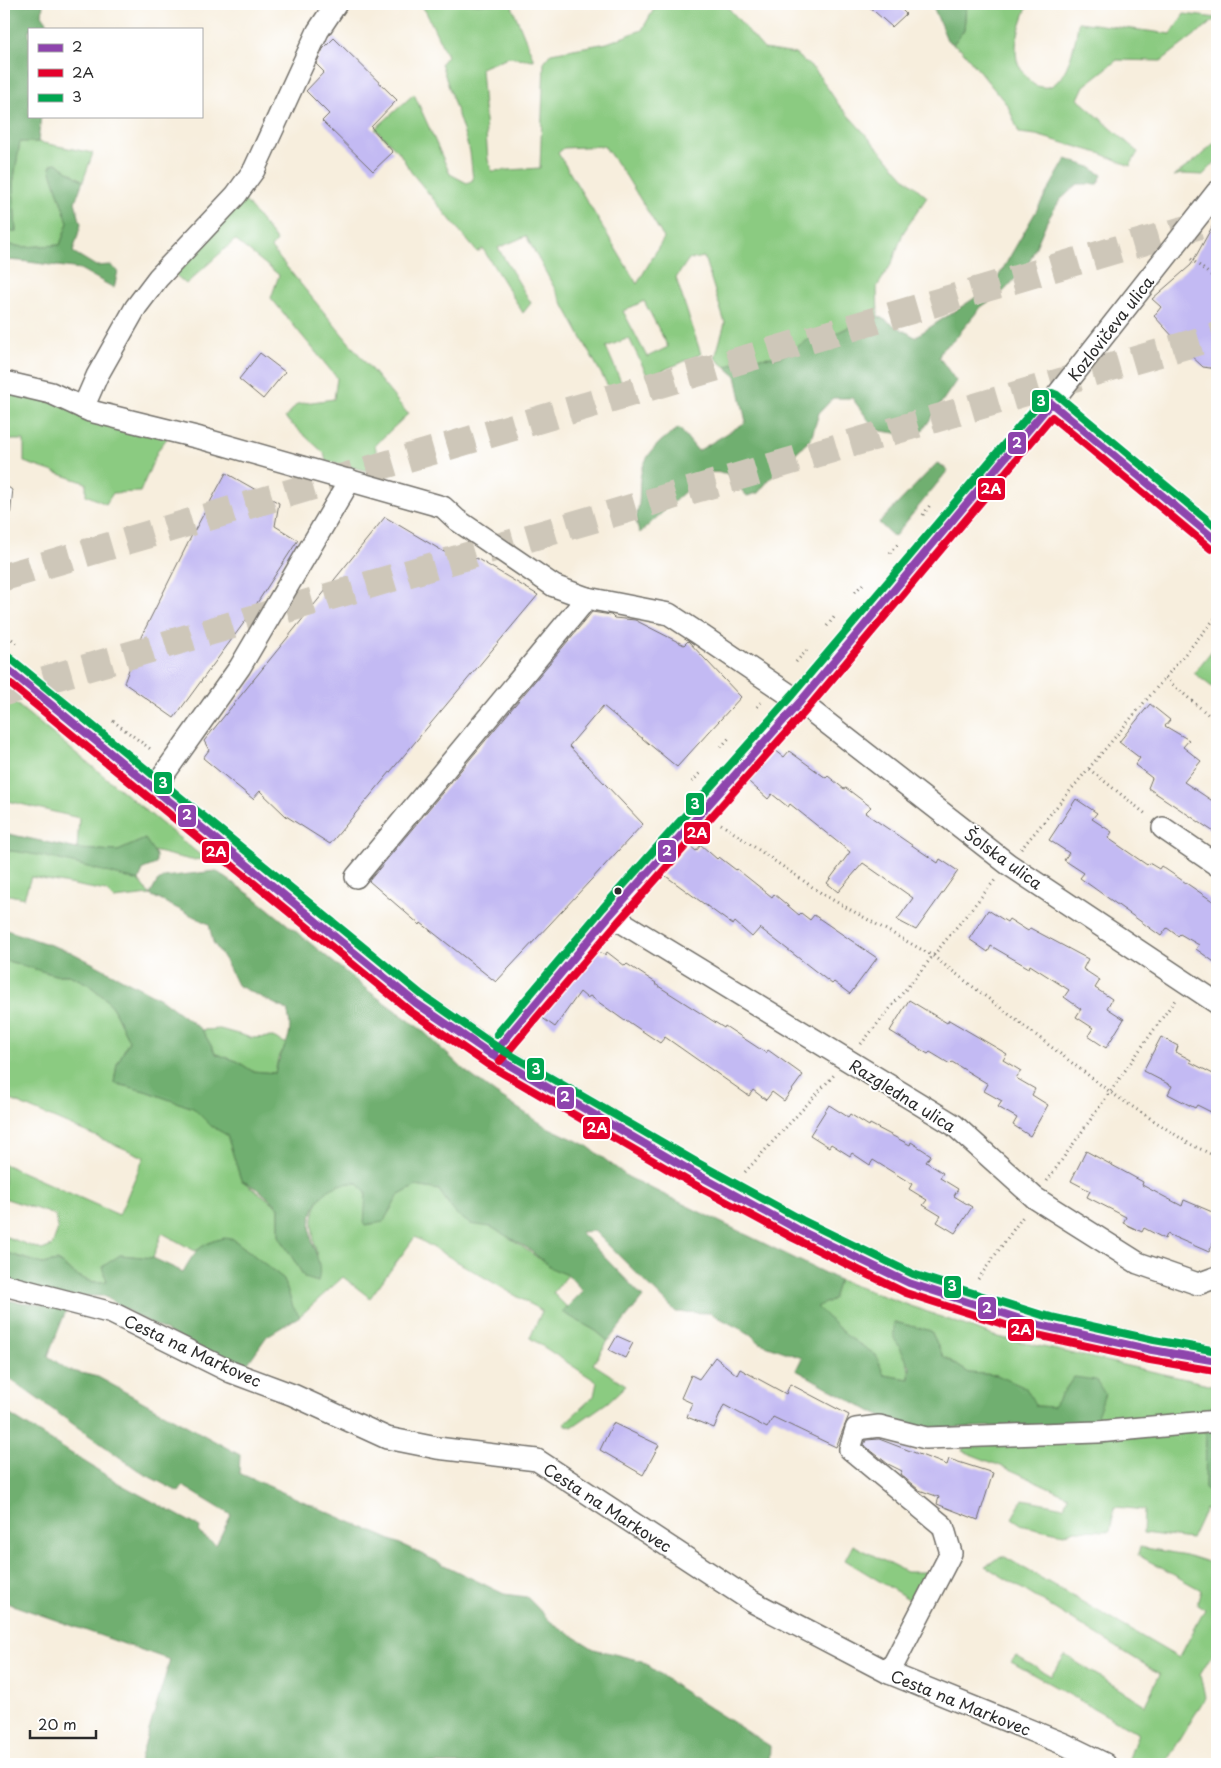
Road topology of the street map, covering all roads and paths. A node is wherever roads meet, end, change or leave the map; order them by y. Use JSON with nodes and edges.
{"nodes":[{"id":1,"x":336,"y":4,"type":"edge"},
{"id":2,"x":1217,"y":192,"type":"edge"},
{"id":3,"x":1174,"y":246,"type":"junction"},
{"id":4,"x":1217,"y":280,"type":"edge"},
{"id":5,"x":4,"y":382,"type":"edge"},
{"id":6,"x":1051,"y":402,"type":"junction"},
{"id":7,"x":83,"y":408,"type":"junction"},
{"id":8,"x":350,"y":480,"type":"junction"},
{"id":9,"x":7,"y":493,"type":"dead end"},
{"id":10,"x":930,"y":505,"type":"dead end"},
{"id":11,"x":923,"y":515,"type":"dead end"},
{"id":12,"x":4,"y":522,"type":"edge"},
{"id":13,"x":1217,"y":541,"type":"edge"},
{"id":14,"x":899,"y":543,"type":"dead end"},
{"id":15,"x":890,"y":553,"type":"dead end"},
{"id":16,"x":865,"y":582,"type":"dead end"},
{"id":17,"x":855,"y":592,"type":"dead end"},
{"id":18,"x":587,"y":598,"type":"junction"},
{"id":19,"x":835,"y":616,"type":"dead end"},
{"id":20,"x":1217,"y":616,"type":"edge"},
{"id":21,"x":827,"y":626,"type":"dead end"},
{"id":22,"x":807,"y":650,"type":"dead end"},
{"id":23,"x":796,"y":662,"type":"dead end"},
{"id":24,"x":4,"y":666,"type":"edge"},
{"id":25,"x":1165,"y":678,"type":"junction"},
{"id":26,"x":800,"y":702,"type":"junction"},
{"id":27,"x":1217,"y":722,"type":"edge"},
{"id":28,"x":730,"y":737,"type":"dead end"},
{"id":29,"x":721,"y":747,"type":"dead end"},
{"id":30,"x":1089,"y":769,"type":"junction"},
{"id":31,"x":700,"y":773,"type":"dead end"},
{"id":32,"x":692,"y":782,"type":"dead end"},
{"id":33,"x":154,"y":788,"type":"junction"},
{"id":34,"x":701,"y":811,"type":"junction"},
{"id":35,"x":1163,"y":828,"type":"joint"},
{"id":36,"x":1008,"y":864,"type":"junction"},
{"id":37,"x":1217,"y":865,"type":"edge"},
{"id":38,"x":356,"y":877,"type":"dead end"},
{"id":39,"x":610,"y":915,"type":"junction"},
{"id":40,"x":933,"y":956,"type":"junction"},
{"id":41,"x":1186,"y":983,"type":"junction"},
{"id":42,"x":1217,"y":1004,"type":"edge"},
{"id":43,"x":492,"y":1056,"type":"junction"},
{"id":44,"x":847,"y":1060,"type":"junction"},
{"id":45,"x":1110,"y":1092,"type":"junction"},
{"id":46,"x":1217,"y":1157,"type":"edge"},
{"id":47,"x":743,"y":1175,"type":"dead end"},
{"id":48,"x":1035,"y":1198,"type":"junction"},
{"id":49,"x":1217,"y":1278,"type":"edge"},
{"id":50,"x":4,"y":1285,"type":"edge"},
{"id":51,"x":974,"y":1285,"type":"dead end"},
{"id":52,"x":1217,"y":1361,"type":"edge"},
{"id":53,"x":1217,"y":1421,"type":"edge"},
{"id":54,"x":889,"y":1673,"type":"junction"},
{"id":55,"x":1105,"y":1764,"type":"edge"}],
"edges":[{"from":1,"to":7,"type":"street"},
{"from":2,"to":3,"type":"street","name":"Kozlovičeva ulica"},
{"from":3,"to":4,"type":"path"},
{"from":3,"to":6,"type":"street","name":"Kozlovičeva ulica"},
{"from":5,"to":7,"type":"street","name":"Šolska ulica"},
{"from":6,"to":13,"type":"street"},
{"from":6,"to":26,"type":"street","name":"Kozlovičeva ulica"},
{"from":7,"to":8,"type":"street","name":"Šolska ulica"},
{"from":8,"to":18,"type":"street","name":"Šolska ulica"},
{"from":8,"to":33,"type":"street"},
{"from":9,"to":12,"type":"lane"},
{"from":10,"to":11,"type":"path"},
{"from":14,"to":15,"type":"path"},
{"from":16,"to":17,"type":"path"},
{"from":18,"to":26,"type":"street","name":"Šolska ulica"},
{"from":18,"to":38,"type":"street"},
{"from":19,"to":21,"type":"path"},
{"from":20,"to":25,"type":"path"},
{"from":22,"to":23,"type":"path"},
{"from":24,"to":33,"type":"street"},
{"from":25,"to":27,"type":"path"},
{"from":25,"to":30,"type":"path"},
{"from":26,"to":34,"type":"street","name":"Kozlovičeva ulica"},
{"from":26,"to":36,"type":"street","name":"Šolska ulica"},
{"from":28,"to":29,"type":"path"},
{"from":30,"to":35,"type":"path"},
{"from":30,"to":36,"type":"path"},
{"from":31,"to":32,"type":"path"},
{"from":33,"to":43,"type":"street"},
{"from":34,"to":39,"type":"street","name":"Kozlovičeva ulica"},
{"from":34,"to":40,"type":"path"},
{"from":35,"to":37,"type":"street"},
{"from":36,"to":40,"type":"path"},
{"from":36,"to":41,"type":"street","name":"Šolska ulica"},
{"from":39,"to":43,"type":"street","name":"Kozlovičeva ulica"},
{"from":39,"to":44,"type":"street","name":"Razgledna ulica"},
{"from":40,"to":44,"type":"path"},
{"from":40,"to":45,"type":"path"},
{"from":41,"to":42,"type":"street","name":"Šolska ulica"},
{"from":41,"to":45,"type":"path"},
{"from":43,"to":52,"type":"street"},
{"from":44,"to":47,"type":"path"},
{"from":44,"to":48,"type":"street","name":"Razgledna ulica"},
{"from":45,"to":46,"type":"path"},
{"from":45,"to":48,"type":"path"},
{"from":48,"to":49,"type":"street","name":"Razgledna ulica"},
{"from":48,"to":51,"type":"path"},
{"from":50,"to":54,"type":"street","name":"Cesta na Markovec"},
{"from":53,"to":54,"type":"street"},
{"from":54,"to":55,"type":"street","name":"Cesta na Markovec"}]}
